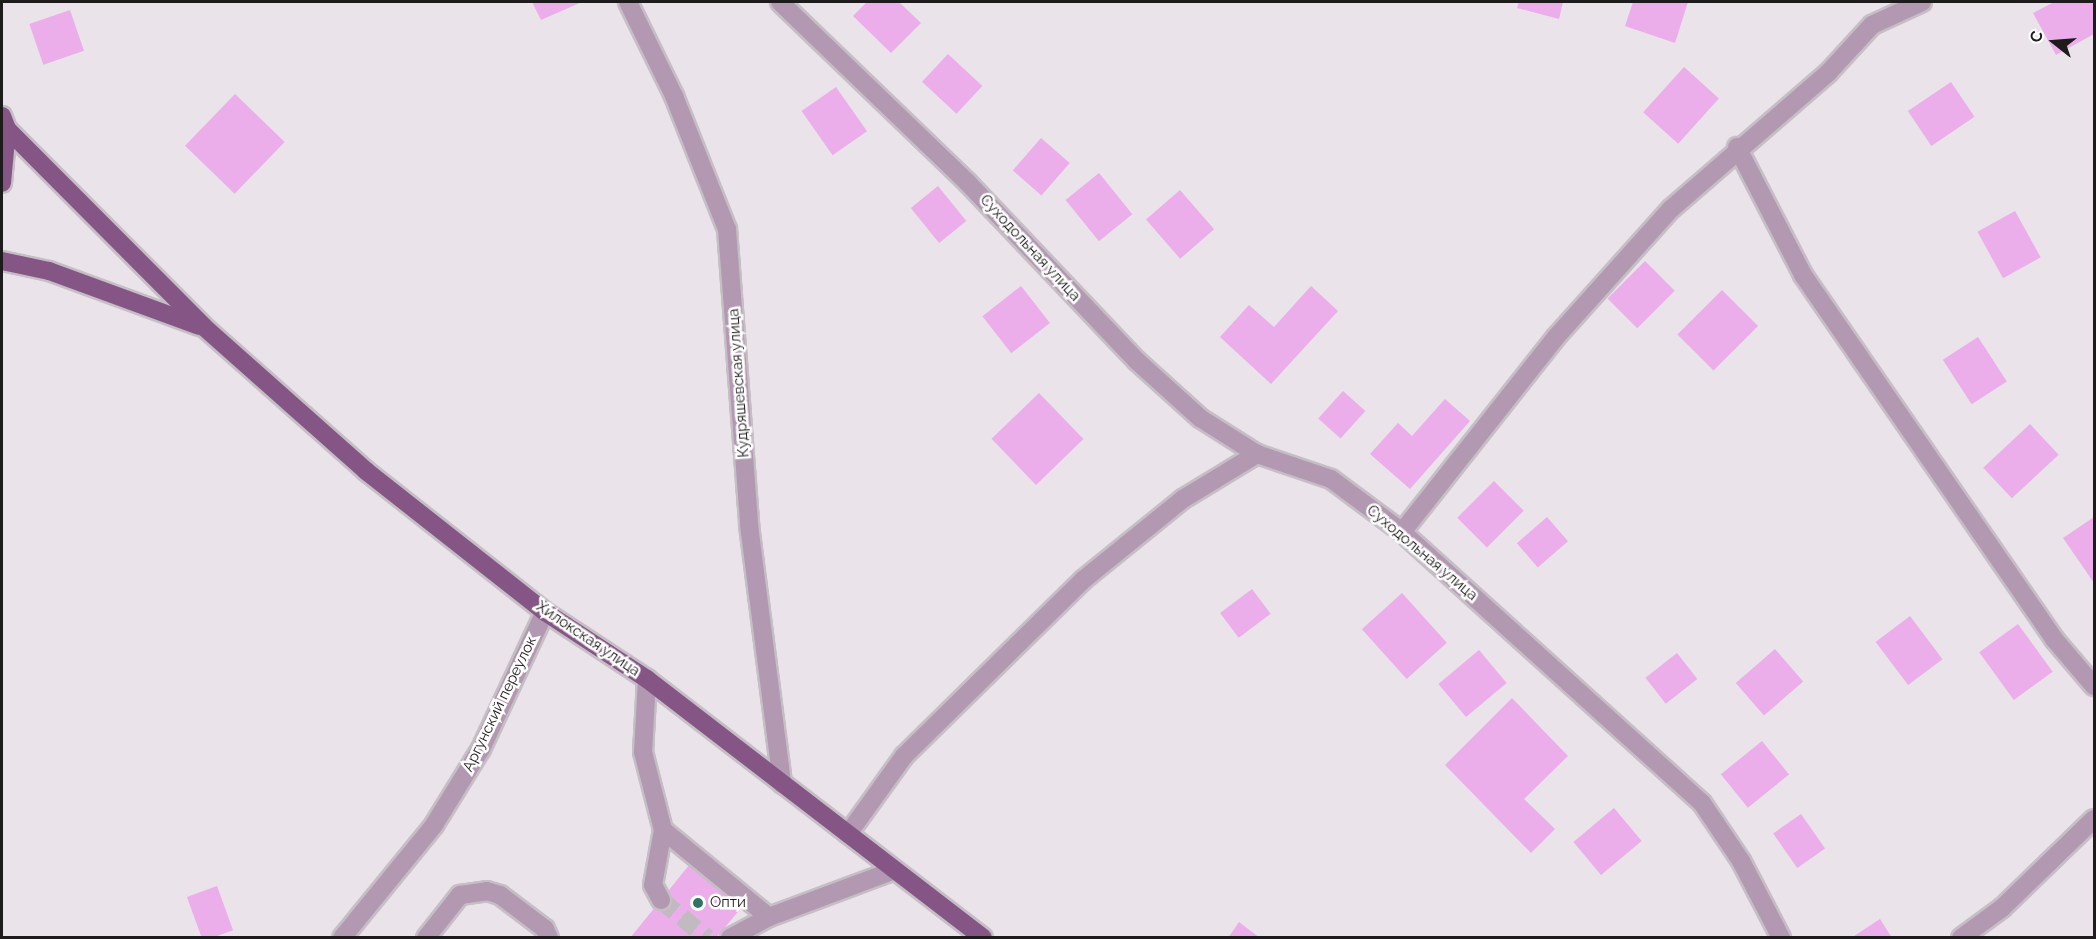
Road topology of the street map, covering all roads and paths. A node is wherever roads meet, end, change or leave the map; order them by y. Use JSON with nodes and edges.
{"nodes":[{"id":1,"x":628,"y":2,"type":"edge"},
{"id":2,"x":780,"y":2,"type":"edge"},
{"id":3,"x":1922,"y":2,"type":"edge"},
{"id":4,"x":4,"y":123,"type":"edge"},
{"id":5,"x":1737,"y":147,"type":"junction"},
{"id":6,"x":2,"y":183,"type":"edge"},
{"id":7,"x":2,"y":261,"type":"edge"},
{"id":8,"x":204,"y":327,"type":"junction"},
{"id":9,"x":1257,"y":454,"type":"junction"},
{"id":10,"x":1402,"y":532,"type":"junction"},
{"id":11,"x":545,"y":612,"type":"junction"},
{"id":12,"x":647,"y":679,"type":"junction"},
{"id":13,"x":2094,"y":686,"type":"edge"},
{"id":14,"x":782,"y":784,"type":"junction"},
{"id":15,"x":2094,"y":819,"type":"edge"},
{"id":16,"x":663,"y":830,"type":"junction"},
{"id":17,"x":848,"y":834,"type":"junction"},
{"id":18,"x":895,"y":870,"type":"junction"},
{"id":19,"x":661,"y":900,"type":"tunnel mouth"},
{"id":20,"x":769,"y":917,"type":"junction"},
{"id":21,"x":342,"y":938,"type":"edge"},
{"id":22,"x":426,"y":938,"type":"edge"},
{"id":23,"x":549,"y":938,"type":"edge"},
{"id":24,"x":730,"y":938,"type":"edge"},
{"id":25,"x":982,"y":938,"type":"edge"},
{"id":26,"x":1781,"y":938,"type":"edge"},
{"id":27,"x":1961,"y":938,"type":"edge"}],
"edges":[{"from":1,"to":14,"type":"street","name":"Кудряшевская улица"},
{"from":2,"to":9,"type":"street","name":"Суходольная улица"},
{"from":3,"to":5,"type":"street"},
{"from":4,"to":6,"type":"main road"},
{"from":4,"to":8,"type":"main road","name":"Хилокская улица"},
{"from":5,"to":10,"type":"street"},
{"from":5,"to":13,"type":"street"},
{"from":7,"to":8,"type":"main road"},
{"from":8,"to":11,"type":"main road","name":"Хилокская улица"},
{"from":9,"to":10,"type":"street","name":"Суходольная улица"},
{"from":9,"to":17,"type":"street"},
{"from":10,"to":26,"type":"street","name":"Суходольная улица"},
{"from":11,"to":12,"type":"main road","name":"Хилокская улица"},
{"from":11,"to":21,"type":"street","name":"Аргунский переулок"},
{"from":12,"to":14,"type":"main road","name":"Хилокская улица"},
{"from":12,"to":16,"type":"street"},
{"from":14,"to":17,"type":"main road","name":"Хилокская улица"},
{"from":15,"to":27,"type":"street"},
{"from":16,"to":19,"type":"street"},
{"from":16,"to":20,"type":"street"},
{"from":17,"to":18,"type":"main road","name":"Хилокская улица"},
{"from":18,"to":20,"type":"street"},
{"from":18,"to":25,"type":"main road","name":"Хилокская улица"},
{"from":20,"to":24,"type":"street"},
{"from":22,"to":23,"type":"street"}]}
